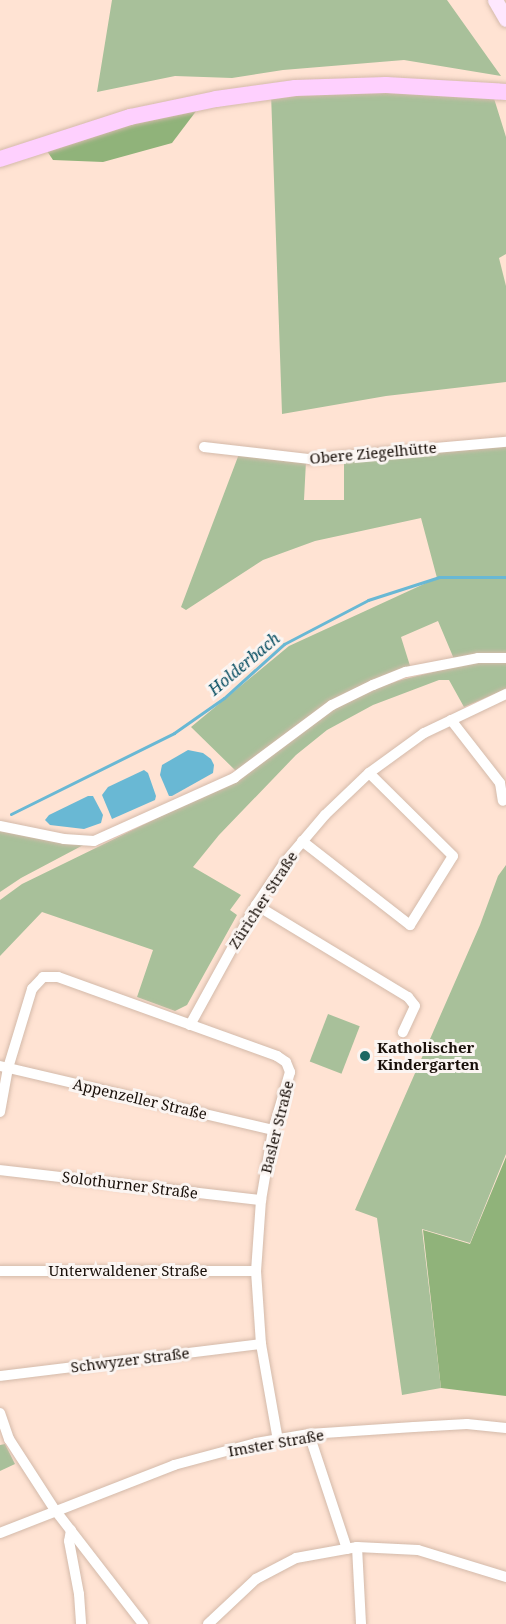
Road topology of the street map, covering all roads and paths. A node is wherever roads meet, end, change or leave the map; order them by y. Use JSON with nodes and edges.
{"nodes":[{"id":1,"x":495,"y":0,"type":"edge"},
{"id":2,"x":506,"y":19,"type":"edge"},
{"id":3,"x":506,"y":92,"type":"edge"},
{"id":4,"x":0,"y":159,"type":"edge"},
{"id":5,"x":506,"y":442,"type":"edge"},
{"id":6,"x":204,"y":447,"type":"dead end"},
{"id":7,"x":506,"y":658,"type":"edge"},
{"id":8,"x":506,"y":694,"type":"edge"},
{"id":9,"x":451,"y":720,"type":"junction"},
{"id":10,"x":369,"y":773,"type":"junction"},
{"id":11,"x":503,"y":801,"type":"dead end"},
{"id":12,"x":0,"y":826,"type":"edge"},
{"id":13,"x":302,"y":842,"type":"junction"},
{"id":14,"x":256,"y":905,"type":"junction"},
{"id":15,"x":190,"y":1025,"type":"junction"},
{"id":16,"x":403,"y":1032,"type":"dead end"},
{"id":17,"x":4,"y":1067,"type":"edge"},
{"id":18,"x":0,"y":1112,"type":"edge"},
{"id":19,"x":273,"y":1130,"type":"junction"},
{"id":20,"x":0,"y":1170,"type":"edge"},
{"id":21,"x":261,"y":1200,"type":"junction"},
{"id":22,"x":0,"y":1271,"type":"edge"},
{"id":23,"x":256,"y":1271,"type":"junction"},
{"id":24,"x":261,"y":1344,"type":"junction"},
{"id":25,"x":0,"y":1376,"type":"edge"},
{"id":26,"x":0,"y":1413,"type":"edge"},
{"id":27,"x":506,"y":1428,"type":"edge"},
{"id":28,"x":309,"y":1434,"type":"junction"},
{"id":29,"x":278,"y":1440,"type":"junction"},
{"id":30,"x":55,"y":1510,"type":"junction"},
{"id":31,"x":71,"y":1530,"type":"junction"},
{"id":32,"x":0,"y":1533,"type":"edge"},
{"id":33,"x":352,"y":1548,"type":"junction"},
{"id":34,"x":506,"y":1577,"type":"edge"},
{"id":35,"x":81,"y":1624,"type":"edge"},
{"id":36,"x":143,"y":1624,"type":"edge"},
{"id":37,"x":208,"y":1624,"type":"edge"},
{"id":38,"x":362,"y":1624,"type":"edge"}],
"edges":[{"from":1,"to":2,"type":"main road"},
{"from":3,"to":4,"type":"main road"},
{"from":5,"to":6,"type":"street","name":"Obere Ziegelhütte"},
{"from":7,"to":12,"type":"street"},
{"from":8,"to":9,"type":"street","name":"Züricher Straße"},
{"from":9,"to":10,"type":"street","name":"Züricher Straße"},
{"from":9,"to":11,"type":"street"},
{"from":10,"to":13,"type":"street","name":"Züricher Straße"},
{"from":10,"to":13,"type":"street"},
{"from":13,"to":14,"type":"street","name":"Züricher Straße"},
{"from":14,"to":15,"type":"street","name":"Züricher Straße"},
{"from":14,"to":16,"type":"street"},
{"from":15,"to":17,"type":"street","name":"Basler Straße"},
{"from":15,"to":19,"type":"street","name":"Basler Straße"},
{"from":17,"to":18,"type":"street","name":"Basler Straße"},
{"from":17,"to":19,"type":"street","name":"Appenzeller Straße"},
{"from":19,"to":21,"type":"street","name":"Basler Straße"},
{"from":20,"to":21,"type":"street","name":"Solothurner Straße"},
{"from":21,"to":23,"type":"street","name":"Basler Straße"},
{"from":22,"to":23,"type":"street","name":"Unterwaldener Straße"},
{"from":23,"to":24,"type":"street","name":"Basler Straße"},
{"from":24,"to":25,"type":"street","name":"Schwyzer Straße"},
{"from":24,"to":29,"type":"street","name":"Basler Straße"},
{"from":26,"to":30,"type":"street"},
{"from":27,"to":28,"type":"street","name":"Imster Straße"},
{"from":28,"to":29,"type":"street","name":"Imster Straße"},
{"from":28,"to":33,"type":"street"},
{"from":29,"to":30,"type":"street","name":"Imster Straße"},
{"from":30,"to":31,"type":"street"},
{"from":30,"to":32,"type":"street","name":"Imster Straße"},
{"from":31,"to":35,"type":"street"},
{"from":31,"to":36,"type":"street"},
{"from":33,"to":34,"type":"street"},
{"from":33,"to":37,"type":"street"},
{"from":33,"to":38,"type":"street"}]}
